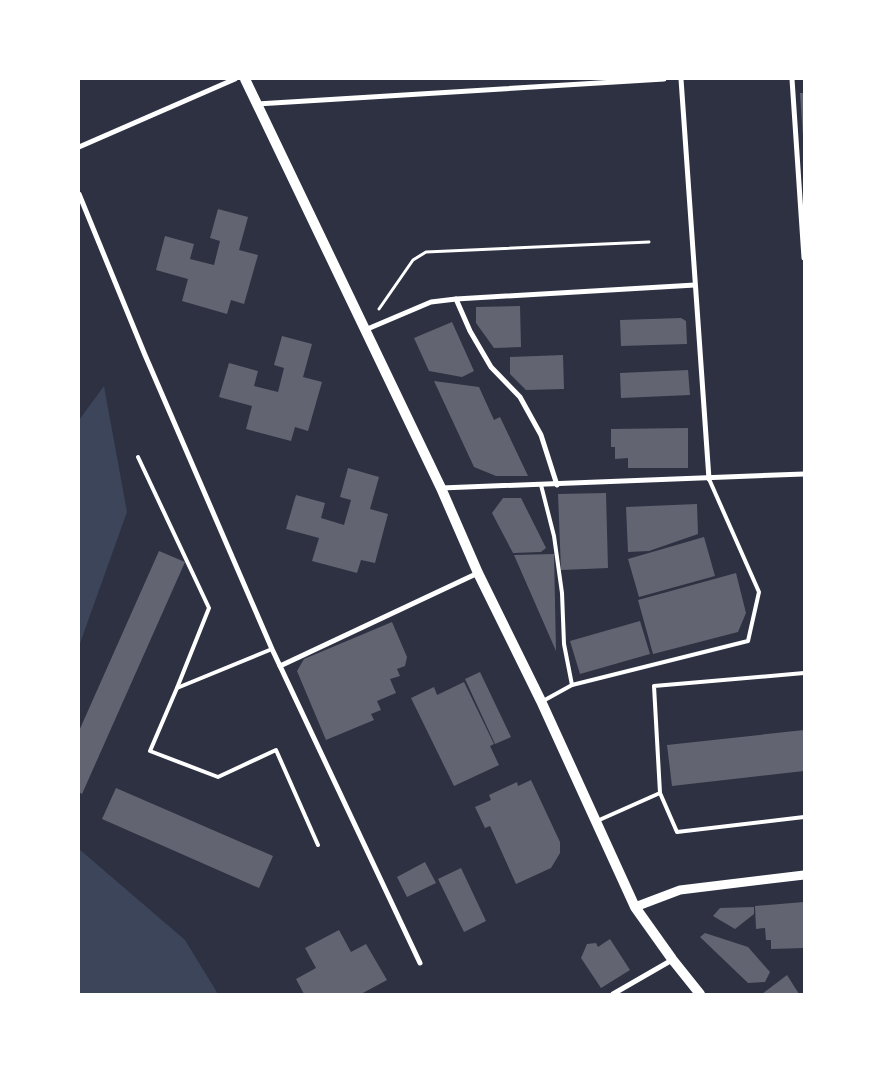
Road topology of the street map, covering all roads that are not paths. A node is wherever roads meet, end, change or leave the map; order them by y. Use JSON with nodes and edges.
{"nodes":[{"id":1,"x":235,"y":79,"type":"edge"},
{"id":2,"x":245,"y":79,"type":"edge"},
{"id":3,"x":664,"y":79,"type":"edge"},
{"id":4,"x":681,"y":79,"type":"edge"},
{"id":5,"x":792,"y":79,"type":"edge"},
{"id":6,"x":257,"y":104,"type":"junction"},
{"id":7,"x":79,"y":147,"type":"edge"},
{"id":8,"x":79,"y":194,"type":"edge"},
{"id":9,"x":802,"y":207,"type":"edge"},
{"id":10,"x":804,"y":258,"type":"edge"},
{"id":11,"x":695,"y":284,"type":"junction"},
{"id":12,"x":456,"y":298,"type":"junction"},
{"id":13,"x":365,"y":330,"type":"junction"},
{"id":14,"x":138,"y":457,"type":"dead end"},
{"id":15,"x":804,"y":474,"type":"edge"},
{"id":16,"x":709,"y":479,"type":"junction"},
{"id":17,"x":541,"y":485,"type":"junction"},
{"id":18,"x":557,"y":485,"type":"junction"},
{"id":19,"x":441,"y":488,"type":"junction"},
{"id":20,"x":478,"y":573,"type":"junction"},
{"id":21,"x":272,"y":649,"type":"junction"},
{"id":22,"x":280,"y":666,"type":"junction"},
{"id":23,"x":804,"y":673,"type":"edge"},
{"id":24,"x":572,"y":685,"type":"junction"},
{"id":25,"x":177,"y":688,"type":"junction"},
{"id":26,"x":541,"y":701,"type":"junction"},
{"id":27,"x":660,"y":793,"type":"junction"},
{"id":28,"x":804,"y":818,"type":"edge"},
{"id":29,"x":597,"y":821,"type":"junction"},
{"id":30,"x":318,"y":844,"type":"dead end"},
{"id":31,"x":804,"y":875,"type":"edge"},
{"id":32,"x":635,"y":907,"type":"junction"},
{"id":33,"x":672,"y":960,"type":"junction"},
{"id":34,"x":420,"y":963,"type":"dead end"},
{"id":35,"x":613,"y":994,"type":"edge"},
{"id":36,"x":700,"y":994,"type":"edge"}],
"edges":[{"from":1,"to":7,"type":"street"},
{"from":2,"to":6,"type":"main road"},
{"from":3,"to":6,"type":"street"},
{"from":4,"to":11,"type":"street"},
{"from":5,"to":9,"type":"street"},
{"from":6,"to":13,"type":"main road"},
{"from":8,"to":21,"type":"street"},
{"from":9,"to":10,"type":"street"},
{"from":11,"to":12,"type":"street"},
{"from":11,"to":16,"type":"street"},
{"from":12,"to":13,"type":"street"},
{"from":12,"to":18,"type":"street"},
{"from":13,"to":19,"type":"main road"},
{"from":14,"to":25,"type":"lane"},
{"from":15,"to":16,"type":"street"},
{"from":16,"to":18,"type":"street"},
{"from":16,"to":24,"type":"lane"},
{"from":17,"to":18,"type":"street"},
{"from":17,"to":19,"type":"street"},
{"from":17,"to":24,"type":"lane"},
{"from":19,"to":20,"type":"main road"},
{"from":20,"to":22,"type":"street"},
{"from":20,"to":26,"type":"main road"},
{"from":21,"to":22,"type":"street"},
{"from":21,"to":25,"type":"lane"},
{"from":22,"to":34,"type":"street"},
{"from":23,"to":27,"type":"lane"},
{"from":24,"to":26,"type":"lane"},
{"from":25,"to":30,"type":"lane"},
{"from":26,"to":29,"type":"main road"},
{"from":27,"to":28,"type":"lane"},
{"from":27,"to":29,"type":"lane"},
{"from":29,"to":32,"type":"main road"},
{"from":31,"to":32,"type":"street"},
{"from":32,"to":33,"type":"main road"},
{"from":33,"to":35,"type":"street"},
{"from":33,"to":36,"type":"main road"}]}
